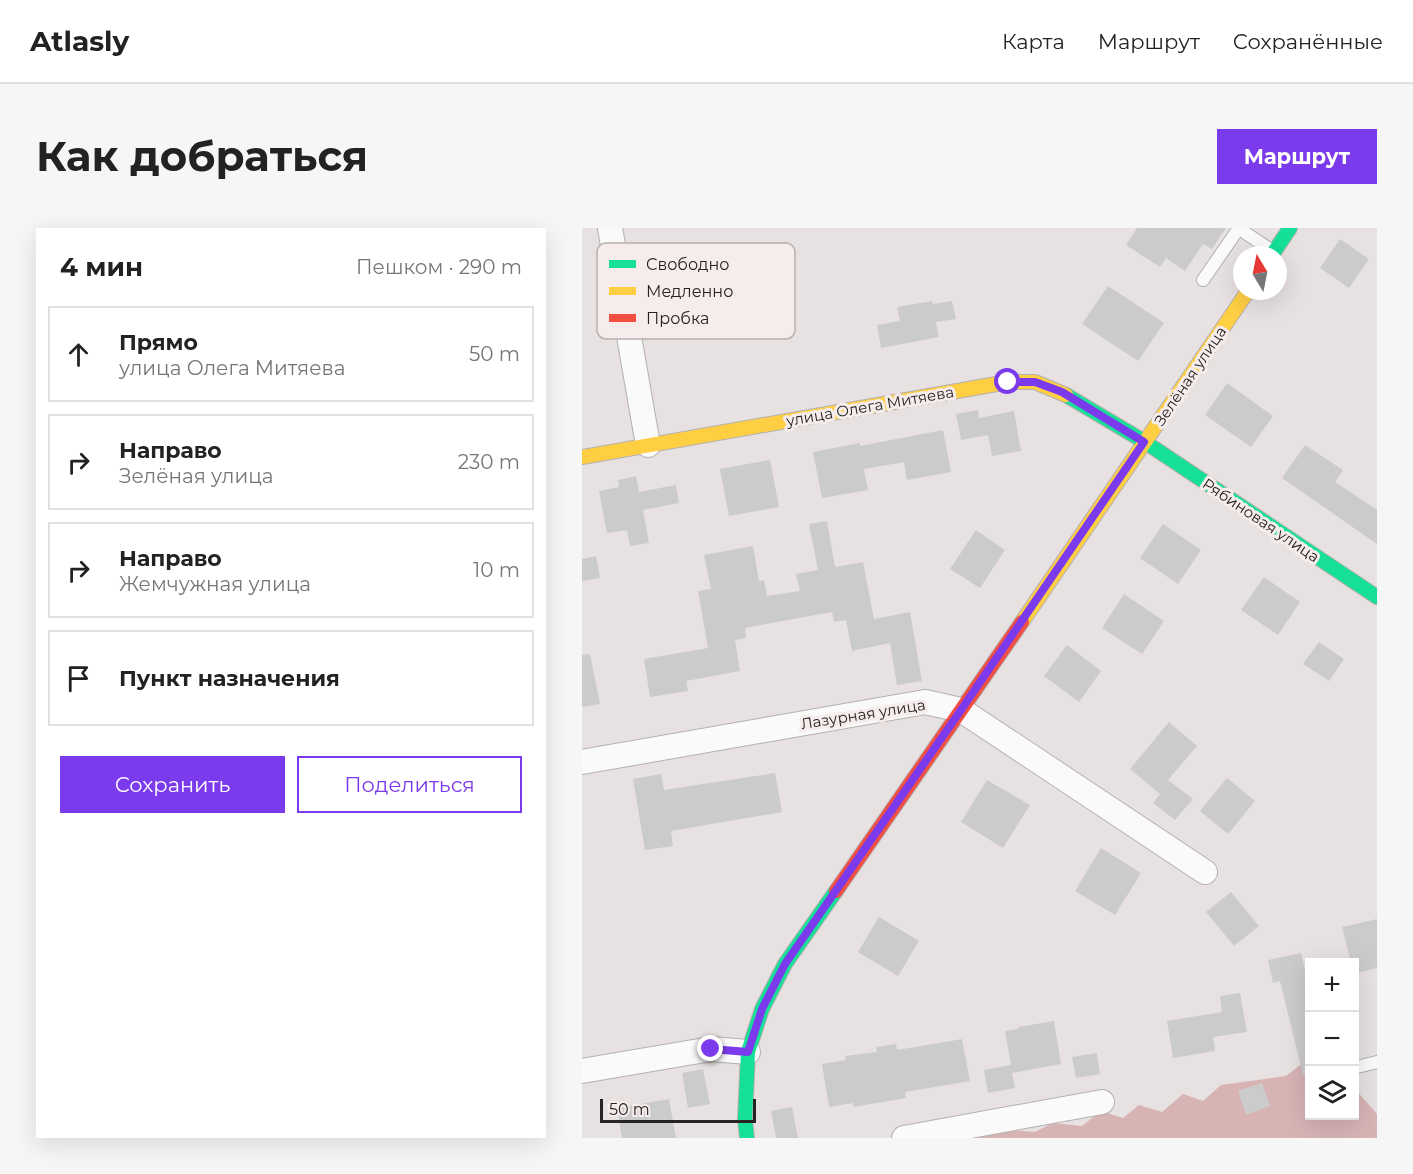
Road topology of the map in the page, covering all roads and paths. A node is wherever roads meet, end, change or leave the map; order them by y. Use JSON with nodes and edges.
{"nodes":[{"id":1,"x":610,"y":228,"type":"edge"},
{"id":2,"x":1238,"y":228,"type":"edge"},
{"id":3,"x":1290,"y":228,"type":"edge"},
{"id":4,"x":613,"y":243,"type":"edge"},
{"id":5,"x":1262,"y":246,"type":"edge"},
{"id":6,"x":1278,"y":246,"type":"edge"},
{"id":7,"x":1203,"y":280,"type":"dead end"},
{"id":8,"x":1242,"y":300,"type":"edge"},
{"id":9,"x":629,"y":339,"type":"edge"},
{"id":10,"x":1144,"y":442,"type":"junction"},
{"id":11,"x":648,"y":445,"type":"junction"},
{"id":12,"x":582,"y":457,"type":"edge"},
{"id":13,"x":1377,"y":597,"type":"edge"},
{"id":14,"x":961,"y":710,"type":"junction"},
{"id":15,"x":582,"y":762,"type":"edge"},
{"id":16,"x":1205,"y":872,"type":"dead end"},
{"id":17,"x":748,"y":1052,"type":"junction"},
{"id":18,"x":1377,"y":1062,"type":"edge"},
{"id":19,"x":1361,"y":1066,"type":"dead end"},
{"id":20,"x":582,"y":1071,"type":"edge"},
{"id":21,"x":1102,"y":1102,"type":"dead end"},
{"id":22,"x":747,"y":1138,"type":"edge"},
{"id":23,"x":904,"y":1138,"type":"edge"}],
"edges":[{"from":1,"to":4,"type":"street"},
{"from":2,"to":5,"type":"lane"},
{"from":2,"to":7,"type":"lane"},
{"from":3,"to":6,"type":"street"},
{"from":8,"to":10,"type":"street","name":"Зелёная улица"},
{"from":9,"to":11,"type":"street"},
{"from":10,"to":11,"type":"street","name":"улица Олега Митяева"},
{"from":10,"to":13,"type":"street","name":"Рябиновая улица"},
{"from":10,"to":14,"type":"street","name":"Зелёная улица"},
{"from":11,"to":12,"type":"street","name":"улица Олега Митяева"},
{"from":14,"to":15,"type":"street","name":"Лазурная улица"},
{"from":14,"to":16,"type":"street","name":"Лазурная улица"},
{"from":14,"to":17,"type":"street","name":"Зелёная улица"},
{"from":17,"to":20,"type":"street"},
{"from":17,"to":22,"type":"street","name":"Зелёная улица"},
{"from":18,"to":19,"type":"lane"},
{"from":21,"to":23,"type":"street"}]}
